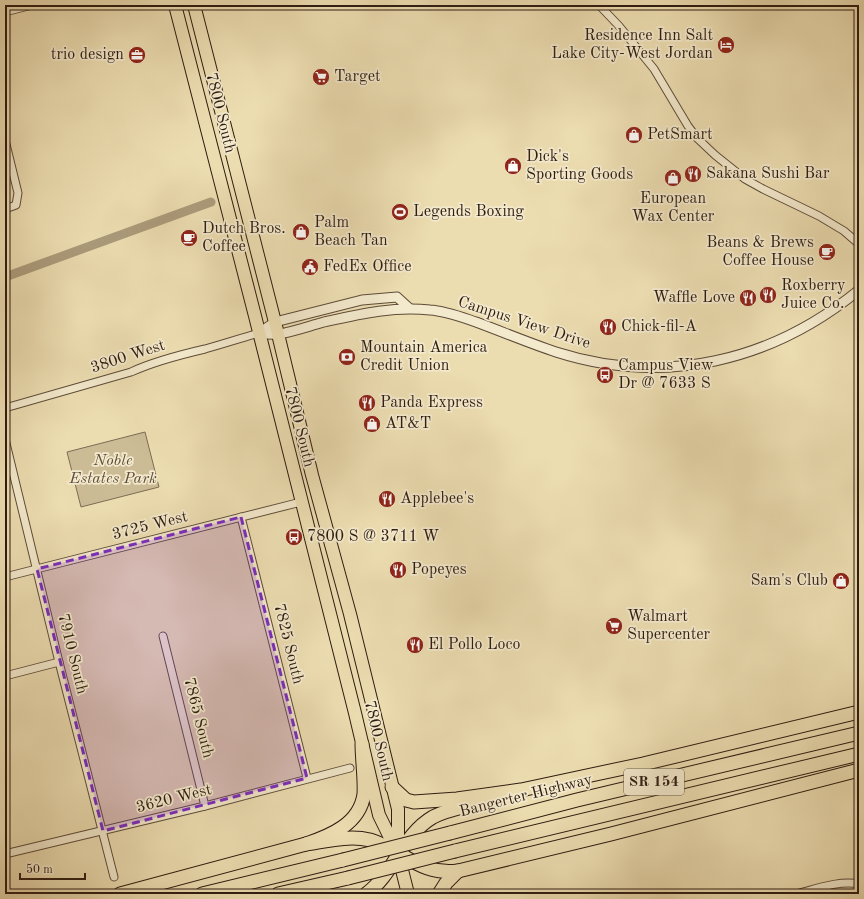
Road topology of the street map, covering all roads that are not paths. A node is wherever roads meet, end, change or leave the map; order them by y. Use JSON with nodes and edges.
{"nodes":[{"id":1,"x":32,"y":5,"type":"edge"},
{"id":2,"x":175,"y":5,"type":"edge"},
{"id":3,"x":194,"y":5,"type":"edge"},
{"id":4,"x":599,"y":5,"type":"edge"},
{"id":5,"x":5,"y":12,"type":"edge"},
{"id":6,"x":207,"y":129,"type":"junction"},
{"id":7,"x":5,"y":140,"type":"edge"},
{"id":8,"x":241,"y":190,"type":"junction"},
{"id":9,"x":5,"y":209,"type":"edge"},
{"id":10,"x":859,"y":244,"type":"edge"},
{"id":11,"x":859,"y":290,"type":"edge"},
{"id":12,"x":409,"y":308,"type":"junction"},
{"id":13,"x":275,"y":322,"type":"junction"},
{"id":14,"x":259,"y":333,"type":"junction"},
{"id":15,"x":278,"y":334,"type":"junction"},
{"id":16,"x":5,"y":408,"type":"edge"},
{"id":17,"x":5,"y":438,"type":"edge"},
{"id":18,"x":301,"y":502,"type":"junction"},
{"id":19,"x":242,"y":517,"type":"junction"},
{"id":20,"x":37,"y":569,"type":"junction"},
{"id":21,"x":5,"y":577,"type":"edge"},
{"id":22,"x":163,"y":636,"type":"dead end"},
{"id":23,"x":59,"y":662,"type":"junction"},
{"id":24,"x":5,"y":676,"type":"edge"},
{"id":25,"x":859,"y":712,"type":"edge"},
{"id":26,"x":859,"y":733,"type":"edge"},
{"id":27,"x":362,"y":744,"type":"junction"},
{"id":28,"x":859,"y":754,"type":"edge"},
{"id":29,"x":350,"y":768,"type":"dead end"},
{"id":30,"x":859,"y":770,"type":"edge"},
{"id":31,"x":307,"y":778,"type":"junction"},
{"id":32,"x":392,"y":786,"type":"junction"},
{"id":33,"x":521,"y":790,"type":"junction"},
{"id":34,"x":205,"y":806,"type":"junction"},
{"id":35,"x":103,"y":831,"type":"junction"},
{"id":36,"x":306,"y":844,"type":"junction"},
{"id":37,"x":5,"y":854,"type":"edge"},
{"id":38,"x":398,"y":854,"type":"junction"},
{"id":39,"x":458,"y":871,"type":"junction"},
{"id":40,"x":114,"y":877,"type":"dead end"},
{"id":41,"x":859,"y":884,"type":"edge"},
{"id":42,"x":120,"y":894,"type":"edge"},
{"id":43,"x":202,"y":894,"type":"edge"},
{"id":44,"x":278,"y":894,"type":"edge"},
{"id":45,"x":366,"y":894,"type":"edge"},
{"id":46,"x":408,"y":894,"type":"edge"},
{"id":47,"x":440,"y":894,"type":"edge"},
{"id":48,"x":796,"y":894,"type":"edge"}],
"edges":[{"from":1,"to":5,"type":"street"},
{"from":2,"to":6,"type":"main road","name":"7800 South"},
{"from":3,"to":8,"type":"main road","name":"7800 South"},
{"from":4,"to":10,"type":"street"},
{"from":6,"to":8,"type":"main road"},
{"from":6,"to":14,"type":"main road","name":"7800 South"},
{"from":7,"to":9,"type":"street"},
{"from":8,"to":13,"type":"main road","name":"7800 South"},
{"from":11,"to":12,"type":"street","name":"Campus View Drive"},
{"from":12,"to":13,"type":"street"},
{"from":12,"to":15,"type":"street","name":"Campus View Drive"},
{"from":13,"to":14,"type":"street"},
{"from":13,"to":15,"type":"main road","name":"7800 South"},
{"from":14,"to":15,"type":"street","name":"Campus View Drive"},
{"from":14,"to":16,"type":"street","name":"3800 West"},
{"from":14,"to":18,"type":"main road","name":"7800 South"},
{"from":15,"to":32,"type":"main road","name":"7800 South"},
{"from":17,"to":20,"type":"street","name":"7910 South"},
{"from":18,"to":19,"type":"street","name":"3725 West"},
{"from":18,"to":27,"type":"main road","name":"7800 South"},
{"from":19,"to":20,"type":"street","name":"3725 West"},
{"from":19,"to":31,"type":"street","name":"7825 South"},
{"from":20,"to":21,"type":"street","name":"3725 West"},
{"from":20,"to":23,"type":"street","name":"7910 South"},
{"from":22,"to":34,"type":"street","name":"7865 South"},
{"from":23,"to":24,"type":"street"},
{"from":23,"to":35,"type":"street","name":"7910 South"},
{"from":25,"to":33,"type":"highway"},
{"from":26,"to":43,"type":"highway","name":"Bangerter Highway","number":"SR 154","bridge":true},
{"from":27,"to":36,"type":"highway"},
{"from":27,"to":38,"type":"main road","name":"7800 South"},
{"from":28,"to":44,"type":"highway","number":"SR 154","bridge":true},
{"from":29,"to":31,"type":"street","name":"3620 West"},
{"from":30,"to":39,"type":"highway"},
{"from":31,"to":34,"type":"street","name":"3620 West"},
{"from":32,"to":33,"type":"highway"},
{"from":32,"to":38,"type":"main road","name":"7800 South"},
{"from":33,"to":38,"type":"highway"},
{"from":34,"to":35,"type":"street","name":"3620 West"},
{"from":35,"to":37,"type":"street","name":"3620 West"},
{"from":35,"to":40,"type":"street","name":"7910 South"},
{"from":36,"to":38,"type":"highway"},
{"from":36,"to":42,"type":"highway"},
{"from":38,"to":39,"type":"highway"},
{"from":38,"to":45,"type":"highway"},
{"from":38,"to":46,"type":"main road","name":"7800 South"},
{"from":39,"to":47,"type":"highway"},
{"from":41,"to":48,"type":"street"}]}
